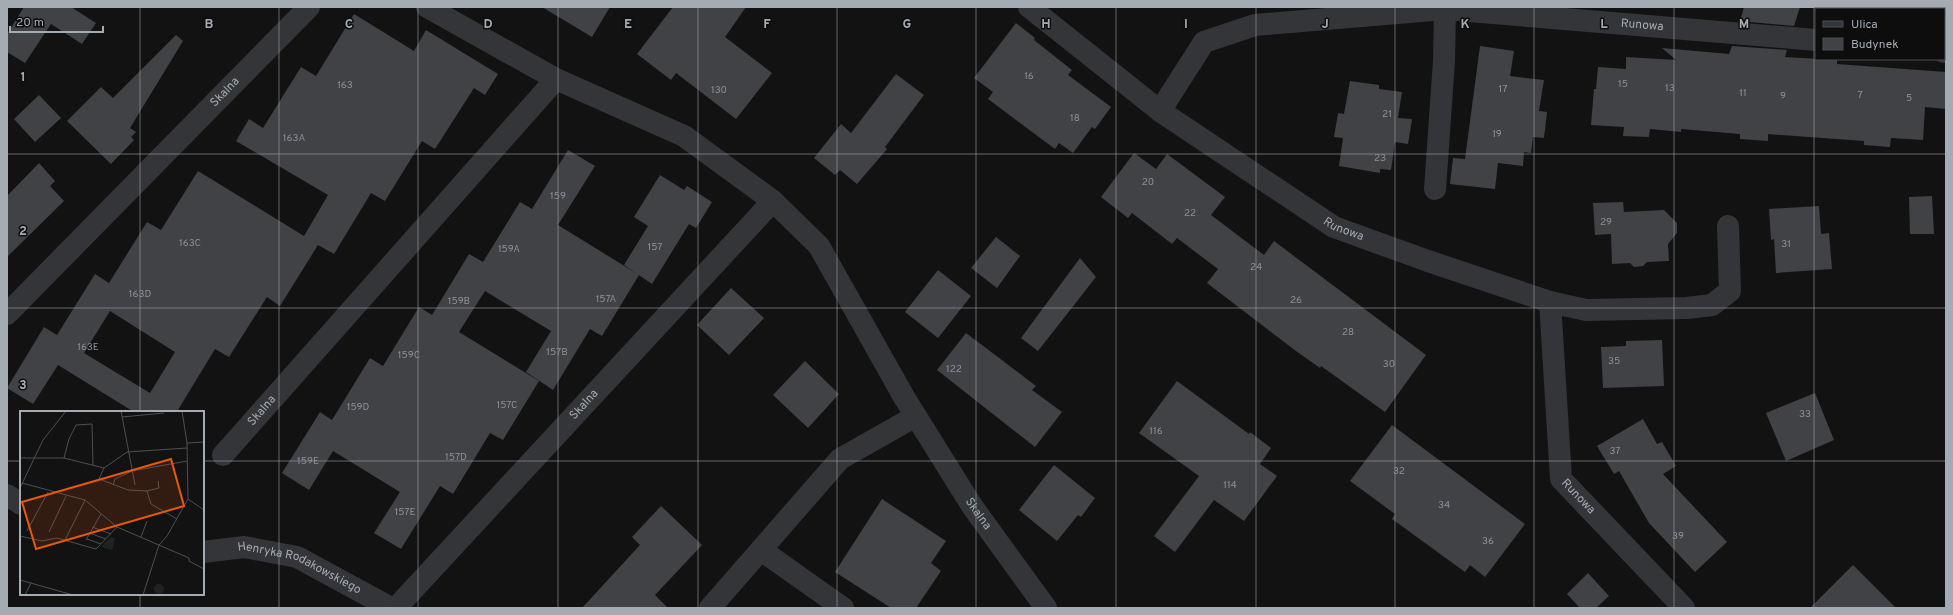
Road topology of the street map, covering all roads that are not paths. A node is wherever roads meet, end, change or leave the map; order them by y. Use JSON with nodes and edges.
{"nodes":[{"id":1,"x":309,"y":7,"type":"edge"},
{"id":2,"x":426,"y":7,"type":"edge"},
{"id":3,"x":1030,"y":7,"type":"edge"},
{"id":4,"x":1445,"y":8,"type":"edge"},
{"id":5,"x":1815,"y":40,"type":"edge"},
{"id":6,"x":556,"y":79,"type":"junction"},
{"id":7,"x":1160,"y":111,"type":"junction"},
{"id":8,"x":1435,"y":189,"type":"dead end"},
{"id":9,"x":773,"y":201,"type":"junction"},
{"id":10,"x":1728,"y":226,"type":"dead end"},
{"id":11,"x":1550,"y":302,"type":"junction"},
{"id":12,"x":7,"y":314,"type":"edge"},
{"id":13,"x":916,"y":416,"type":"junction"},
{"id":14,"x":223,"y":455,"type":"dead end"},
{"id":15,"x":7,"y":495,"type":"edge"},
{"id":16,"x":20,"y":503,"type":"edge"},
{"id":17,"x":761,"y":550,"type":"junction"},
{"id":18,"x":204,"y":552,"type":"edge"},
{"id":19,"x":391,"y":608,"type":"edge"},
{"id":20,"x":396,"y":608,"type":"edge"},
{"id":21,"x":710,"y":608,"type":"edge"},
{"id":22,"x":843,"y":608,"type":"edge"},
{"id":23,"x":1046,"y":608,"type":"edge"},
{"id":24,"x":1684,"y":608,"type":"edge"}],
"edges":[{"from":1,"to":12,"type":"street","name":"Skalna"},
{"from":2,"to":6,"type":"street","name":"Skalna"},
{"from":3,"to":7,"type":"street","name":"Runowa"},
{"from":4,"to":5,"type":"street","name":"Runowa"},
{"from":4,"to":7,"type":"street","name":"Runowa"},
{"from":4,"to":8,"type":"street"},
{"from":6,"to":9,"type":"street","name":"Skalna"},
{"from":6,"to":14,"type":"street","name":"Skalna"},
{"from":7,"to":11,"type":"street","name":"Runowa"},
{"from":9,"to":13,"type":"street","name":"Skalna"},
{"from":9,"to":20,"type":"street","name":"Skalna"},
{"from":10,"to":11,"type":"street","name":"Runowa"},
{"from":11,"to":24,"type":"street","name":"Runowa"},
{"from":13,"to":17,"type":"street"},
{"from":13,"to":23,"type":"street","name":"Skalna"},
{"from":15,"to":16,"type":"street"},
{"from":17,"to":21,"type":"street"},
{"from":17,"to":22,"type":"street"},
{"from":18,"to":19,"type":"street","name":"Henryka Rodakowskiego"}]}
